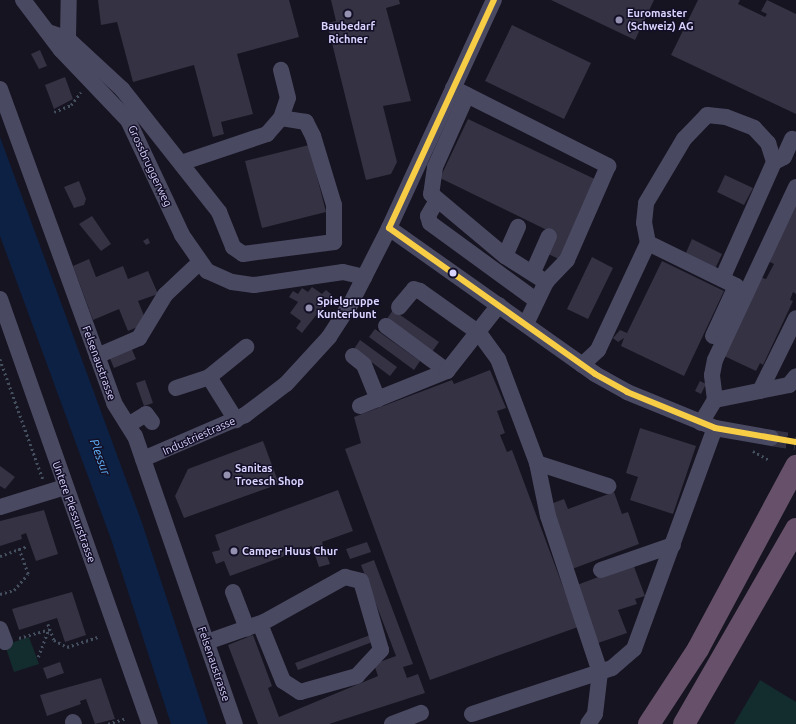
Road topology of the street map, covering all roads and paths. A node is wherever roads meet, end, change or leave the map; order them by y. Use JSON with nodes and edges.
{"nodes":[{"id":1,"x":22,"y":0,"type":"edge"},
{"id":2,"x":69,"y":0,"type":"edge"},
{"id":3,"x":494,"y":0,"type":"edge"},
{"id":4,"x":48,"y":32,"type":"junction"},
{"id":5,"x":68,"y":39,"type":"junction"},
{"id":6,"x":281,"y":70,"type":"dead end"},
{"id":7,"x":89,"y":82,"type":"junction"},
{"id":8,"x":0,"y":89,"type":"edge"},
{"id":9,"x":460,"y":91,"type":"junction"},
{"id":10,"x":54,"y":112,"type":"dead end"},
{"id":11,"x":281,"y":118,"type":"junction"},
{"id":12,"x":792,"y":139,"type":"dead end"},
{"id":13,"x":774,"y":162,"type":"junction"},
{"id":14,"x":181,"y":163,"type":"junction"},
{"id":15,"x":796,"y":187,"type":"edge"},
{"id":16,"x":436,"y":202,"type":"junction"},
{"id":17,"x":518,"y":227,"type":"dead end"},
{"id":18,"x":389,"y":228,"type":"junction"},
{"id":19,"x":549,"y":236,"type":"dead end"},
{"id":20,"x":648,"y":243,"type":"junction"},
{"id":21,"x":505,"y":256,"type":"junction"},
{"id":22,"x":199,"y":263,"type":"junction"},
{"id":23,"x":533,"y":272,"type":"junction"},
{"id":24,"x":364,"y":277,"type":"junction"},
{"id":25,"x":722,"y":279,"type":"junction"},
{"id":26,"x":546,"y":282,"type":"junction"},
{"id":27,"x":0,"y":299,"type":"edge"},
{"id":28,"x":537,"y":301,"type":"junction"},
{"id":29,"x":500,"y":305,"type":"junction"},
{"id":30,"x":399,"y":307,"type":"dead end"},
{"id":31,"x":796,"y":318,"type":"edge"},
{"id":32,"x":526,"y":324,"type":"junction"},
{"id":33,"x":386,"y":326,"type":"dead end"},
{"id":34,"x":478,"y":333,"type":"junction"},
{"id":35,"x":713,"y":336,"type":"dead end"},
{"id":36,"x":246,"y":348,"type":"dead end"},
{"id":37,"x":97,"y":356,"type":"junction"},
{"id":38,"x":353,"y":356,"type":"dead end"},
{"id":39,"x":0,"y":359,"type":"edge"},
{"id":40,"x":582,"y":365,"type":"junction"},
{"id":41,"x":447,"y":371,"type":"junction"},
{"id":42,"x":796,"y":376,"type":"edge"},
{"id":43,"x":208,"y":377,"type":"junction"},
{"id":44,"x":176,"y":388,"type":"dead end"},
{"id":45,"x":760,"y":391,"type":"junction"},
{"id":46,"x":378,"y":398,"type":"junction"},
{"id":47,"x":715,"y":400,"type":"junction"},
{"id":48,"x":360,"y":406,"type":"dead end"},
{"id":49,"x":236,"y":420,"type":"junction"},
{"id":50,"x":152,"y":422,"type":"dead end"},
{"id":51,"x":128,"y":425,"type":"junction"},
{"id":52,"x":708,"y":426,"type":"junction"},
{"id":53,"x":771,"y":438,"type":"tunnel mouth"},
{"id":54,"x":143,"y":460,"type":"junction"},
{"id":55,"x":537,"y":462,"type":"junction"},
{"id":56,"x":796,"y":466,"type":"edge"},
{"id":57,"x":608,"y":486,"type":"dead end"},
{"id":58,"x":65,"y":487,"type":"junction"},
{"id":59,"x":46,"y":488,"type":"dead end"},
{"id":60,"x":0,"y":507,"type":"edge"},
{"id":61,"x":796,"y":529,"type":"edge"},
{"id":62,"x":673,"y":545,"type":"junction"},
{"id":63,"x":27,"y":546,"type":"dead end"},
{"id":64,"x":19,"y":549,"type":"junction"},
{"id":65,"x":0,"y":556,"type":"edge"},
{"id":66,"x":601,"y":570,"type":"dead end"},
{"id":67,"x":233,"y":592,"type":"dead end"},
{"id":68,"x":0,"y":594,"type":"edge"},
{"id":69,"x":48,"y":624,"type":"dead end"},
{"id":70,"x":254,"y":626,"type":"junction"},
{"id":71,"x":50,"y":628,"type":"junction"},
{"id":72,"x":2,"y":636,"type":"edge"},
{"id":73,"x":98,"y":637,"type":"dead end"},
{"id":74,"x":206,"y":642,"type":"junction"},
{"id":75,"x":38,"y":658,"type":"dead end"},
{"id":76,"x":600,"y":672,"type":"junction"},
{"id":77,"x":421,"y":712,"type":"dead end"},
{"id":78,"x":472,"y":714,"type":"dead end"},
{"id":79,"x":126,"y":718,"type":"dead end"},
{"id":80,"x":108,"y":724,"type":"edge"},
{"id":81,"x":150,"y":724,"type":"edge"},
{"id":82,"x":235,"y":724,"type":"edge"},
{"id":83,"x":392,"y":724,"type":"edge"},
{"id":84,"x":588,"y":724,"type":"edge"},
{"id":85,"x":649,"y":724,"type":"edge"},
{"id":86,"x":684,"y":724,"type":"edge"}],
"edges":[{"from":1,"to":4,"type":"street","name":"Grossbruggerweg"},
{"from":2,"to":5,"type":"street"},
{"from":3,"to":9,"type":"street","name":"Industriestrasse"},
{"from":4,"to":5,"type":"street"},
{"from":4,"to":7,"type":"street","name":"Grossbruggerweg"},
{"from":5,"to":14,"type":"street"},
{"from":6,"to":11,"type":"street"},
{"from":7,"to":10,"type":"path"},
{"from":7,"to":22,"type":"street","name":"Grossbruggerweg"},
{"from":8,"to":37,"type":"street","name":"Felsenaustrasse"},
{"from":9,"to":16,"type":"street"},
{"from":9,"to":18,"type":"street","name":"Industriestrasse"},
{"from":9,"to":26,"type":"street"},
{"from":11,"to":14,"type":"street"},
{"from":11,"to":14,"type":"street"},
{"from":12,"to":13,"type":"street"},
{"from":13,"to":20,"type":"street"},
{"from":13,"to":25,"type":"street"},
{"from":15,"to":47,"type":"street"},
{"from":16,"to":21,"type":"street"},
{"from":16,"to":28,"type":"street"},
{"from":17,"to":21,"type":"street"},
{"from":18,"to":24,"type":"street","name":"Industriestrasse"},
{"from":18,"to":29,"type":"street"},
{"from":19,"to":23,"type":"street"},
{"from":20,"to":25,"type":"street"},
{"from":20,"to":40,"type":"street"},
{"from":21,"to":23,"type":"street"},
{"from":22,"to":24,"type":"street","name":"Grossbruggerweg"},
{"from":22,"to":37,"type":"street"},
{"from":23,"to":26,"type":"street"},
{"from":24,"to":49,"type":"street","name":"Industriestrasse"},
{"from":25,"to":35,"type":"street"},
{"from":26,"to":28,"type":"street"},
{"from":27,"to":58,"type":"street","name":"Untere Plessurstrasse"},
{"from":28,"to":32,"type":"street"},
{"from":29,"to":32,"type":"street"},
{"from":29,"to":34,"type":"street"},
{"from":30,"to":34,"type":"street"},
{"from":31,"to":45,"type":"street"},
{"from":32,"to":40,"type":"street"},
{"from":33,"to":41,"type":"street"},
{"from":34,"to":41,"type":"street"},
{"from":34,"to":55,"type":"street"},
{"from":36,"to":43,"type":"street"},
{"from":37,"to":51,"type":"street","name":"Felsenaustrasse"},
{"from":38,"to":46,"type":"street"},
{"from":39,"to":59,"type":"path"},
{"from":40,"to":52,"type":"street"},
{"from":41,"to":46,"type":"street"},
{"from":42,"to":45,"type":"street"},
{"from":43,"to":44,"type":"street"},
{"from":43,"to":49,"type":"street"},
{"from":45,"to":47,"type":"street"},
{"from":46,"to":48,"type":"street"},
{"from":47,"to":52,"type":"street"},
{"from":49,"to":54,"type":"street","name":"Industriestrasse"},
{"from":50,"to":51,"type":"street"},
{"from":51,"to":54,"type":"street","name":"Felsenaustrasse"},
{"from":52,"to":53,"type":"street"},
{"from":52,"to":62,"type":"street"},
{"from":54,"to":74,"type":"street","name":"Felsenaustrasse"},
{"from":55,"to":57,"type":"street"},
{"from":55,"to":76,"type":"street"},
{"from":56,"to":85,"type":"highway"},
{"from":58,"to":60,"type":"street"},
{"from":58,"to":81,"type":"street","name":"Untere Plessurstrasse"},
{"from":61,"to":86,"type":"highway"},
{"from":62,"to":66,"type":"street"},
{"from":62,"to":76,"type":"street"},
{"from":63,"to":64,"type":"path"},
{"from":64,"to":65,"type":"path"},
{"from":64,"to":68,"type":"path"},
{"from":67,"to":70,"type":"street"},
{"from":69,"to":71,"type":"path"},
{"from":70,"to":70,"type":"street"},
{"from":70,"to":74,"type":"street"},
{"from":71,"to":72,"type":"path"},
{"from":71,"to":73,"type":"path"},
{"from":71,"to":75,"type":"path"},
{"from":74,"to":82,"type":"street","name":"Felsenaustrasse"},
{"from":76,"to":78,"type":"street"},
{"from":76,"to":84,"type":"street"},
{"from":77,"to":83,"type":"street"},
{"from":79,"to":80,"type":"path"}]}
